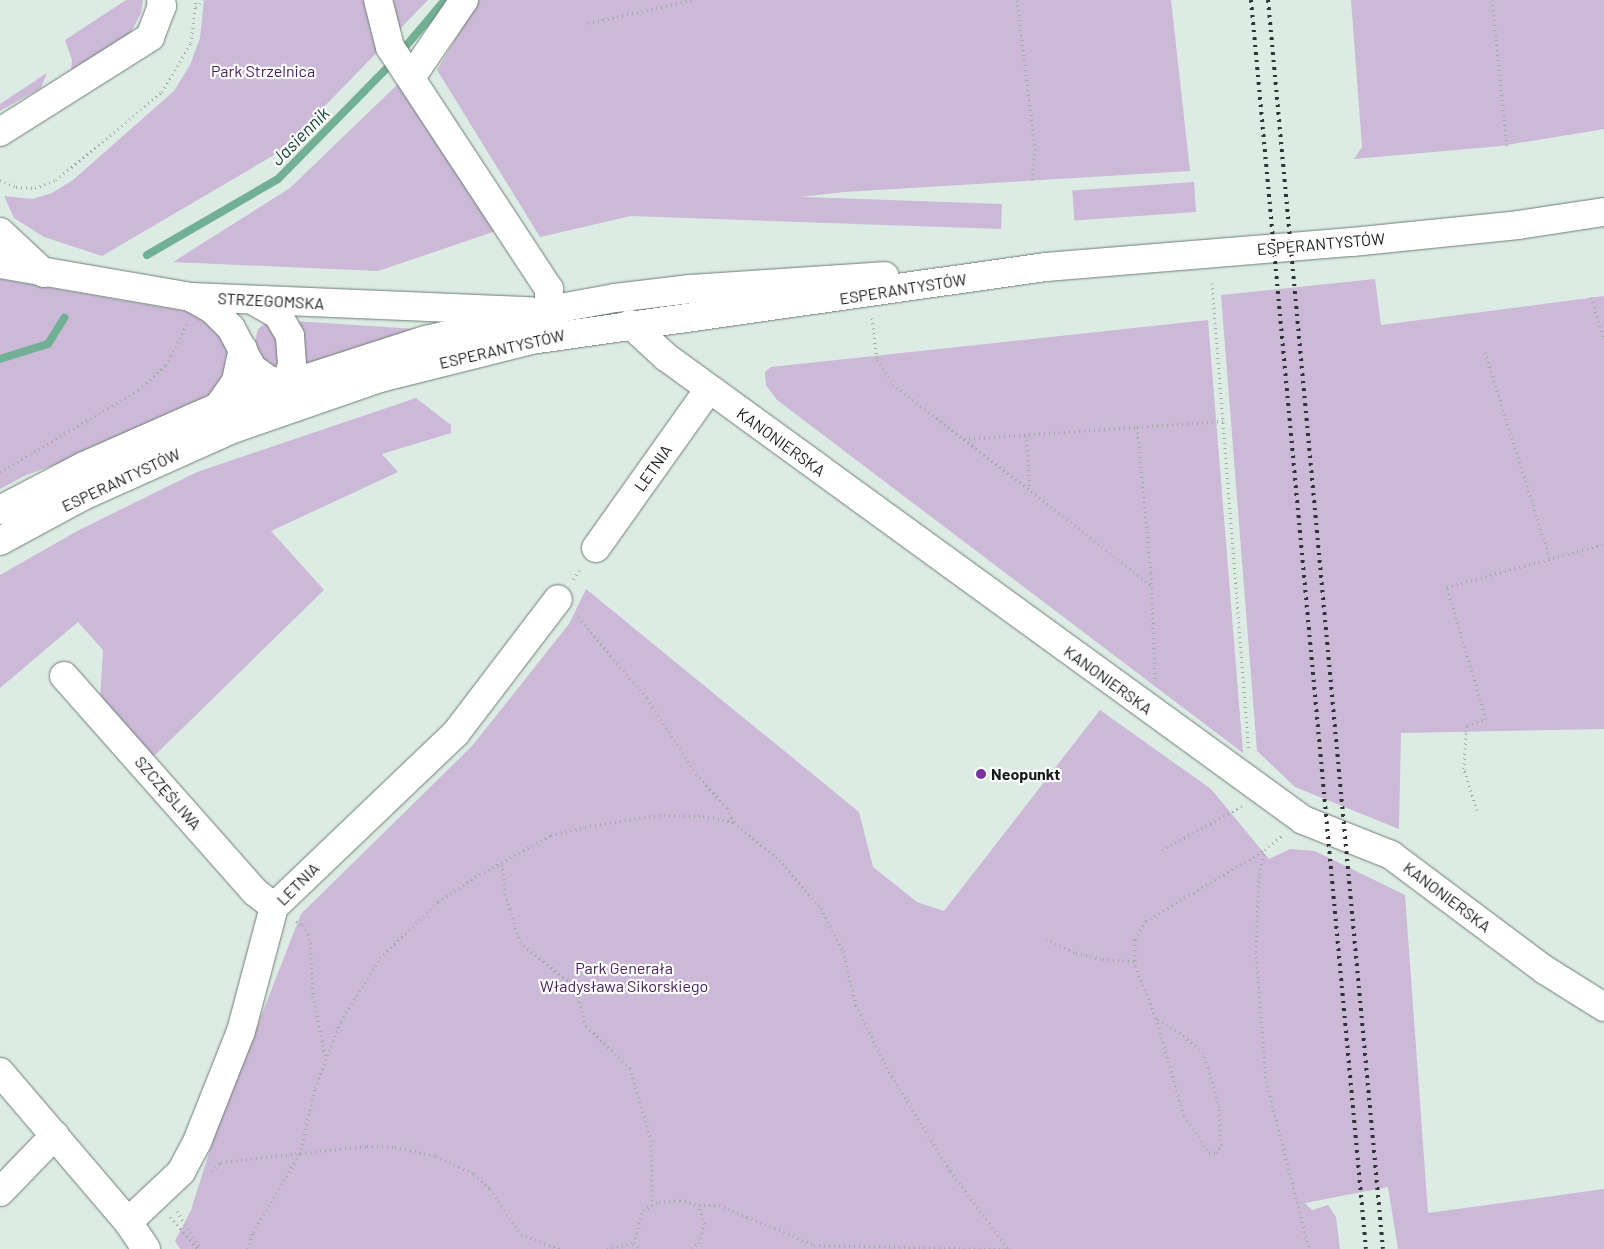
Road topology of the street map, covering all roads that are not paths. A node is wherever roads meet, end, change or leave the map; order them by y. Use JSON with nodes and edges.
{"nodes":[{"id":1,"x":161,"y":0,"type":"edge"},
{"id":2,"x":378,"y":0,"type":"edge"},
{"id":3,"x":464,"y":0,"type":"edge"},
{"id":4,"x":412,"y":76,"type":"junction"},
{"id":5,"x":0,"y":132,"type":"edge"},
{"id":6,"x":1604,"y":212,"type":"edge"},
{"id":7,"x":0,"y":232,"type":"edge"},
{"id":8,"x":0,"y":264,"type":"edge"},
{"id":9,"x":1036,"y":268,"type":"junction"},
{"id":10,"x":45,"y":274,"type":"junction"},
{"id":11,"x":193,"y":299,"type":"junction"},
{"id":12,"x":254,"y":301,"type":"junction"},
{"id":13,"x":547,"y":311,"type":"junction"},
{"id":14,"x":630,"y":324,"type":"junction"},
{"id":15,"x":243,"y":349,"type":"junction"},
{"id":16,"x":285,"y":386,"type":"junction"},
{"id":17,"x":709,"y":389,"type":"junction"},
{"id":18,"x":322,"y":398,"type":"junction"},
{"id":19,"x":218,"y":407,"type":"junction"},
{"id":20,"x":276,"y":414,"type":"junction"},
{"id":21,"x":0,"y":510,"type":"edge"},
{"id":22,"x":0,"y":541,"type":"edge"},
{"id":23,"x":596,"y":548,"type":"dead end"},
{"id":24,"x":558,"y":599,"type":"road end"},
{"id":25,"x":64,"y":676,"type":"dead end"},
{"id":26,"x":274,"y":907,"type":"junction"},
{"id":27,"x":1604,"y":1007,"type":"edge"},
{"id":28,"x":0,"y":1059,"type":"edge"},
{"id":29,"x":0,"y":1072,"type":"edge"},
{"id":30,"x":55,"y":1134,"type":"junction"},
{"id":31,"x":0,"y":1192,"type":"edge"},
{"id":32,"x":128,"y":1222,"type":"junction"},
{"id":33,"x":146,"y":1249,"type":"edge"}],
"edges":[{"from":1,"to":5,"type":"street"},
{"from":2,"to":4,"type":"street"},
{"from":3,"to":4,"type":"street"},
{"from":4,"to":13,"type":"street"},
{"from":6,"to":9,"type":"street","name":"ESPERANTYSTÓW"},
{"from":7,"to":10,"type":"street"},
{"from":8,"to":10,"type":"street","name":"STRZEGOMSKA"},
{"from":9,"to":13,"type":"street","name":"ESPERANTYSTÓW"},
{"from":9,"to":14,"type":"street","name":"ESPERANTYSTÓW"},
{"from":10,"to":11,"type":"street","name":"STRZEGOMSKA"},
{"from":11,"to":12,"type":"street","name":"STRZEGOMSKA"},
{"from":11,"to":15,"type":"street"},
{"from":12,"to":13,"type":"street","name":"STRZEGOMSKA"},
{"from":12,"to":16,"type":"street"},
{"from":13,"to":16,"type":"street","name":"ESPERANTYSTÓW"},
{"from":14,"to":17,"type":"street","name":"KANONIERSKA"},
{"from":14,"to":18,"type":"street","name":"ESPERANTYSTÓW"},
{"from":15,"to":16,"type":"street"},
{"from":15,"to":19,"type":"street"},
{"from":16,"to":18,"type":"street"},
{"from":16,"to":19,"type":"street","name":"ESPERANTYSTÓW"},
{"from":16,"to":20,"type":"street"},
{"from":17,"to":23,"type":"street","name":"LETNIA"},
{"from":17,"to":27,"type":"street","name":"KANONIERSKA"},
{"from":18,"to":20,"type":"street","name":"ESPERANTYSTÓW"},
{"from":19,"to":21,"type":"street","name":"ESPERANTYSTÓW"},
{"from":20,"to":22,"type":"street","name":"ESPERANTYSTÓW"},
{"from":24,"to":26,"type":"street","name":"LETNIA"},
{"from":25,"to":26,"type":"street","name":"SZCZĘŚLIWA"},
{"from":26,"to":32,"type":"street","name":"LETNIA"},
{"from":28,"to":30,"type":"street"},
{"from":29,"to":30,"type":"street"},
{"from":30,"to":31,"type":"street"},
{"from":30,"to":32,"type":"street"},
{"from":32,"to":33,"type":"street"}]}
